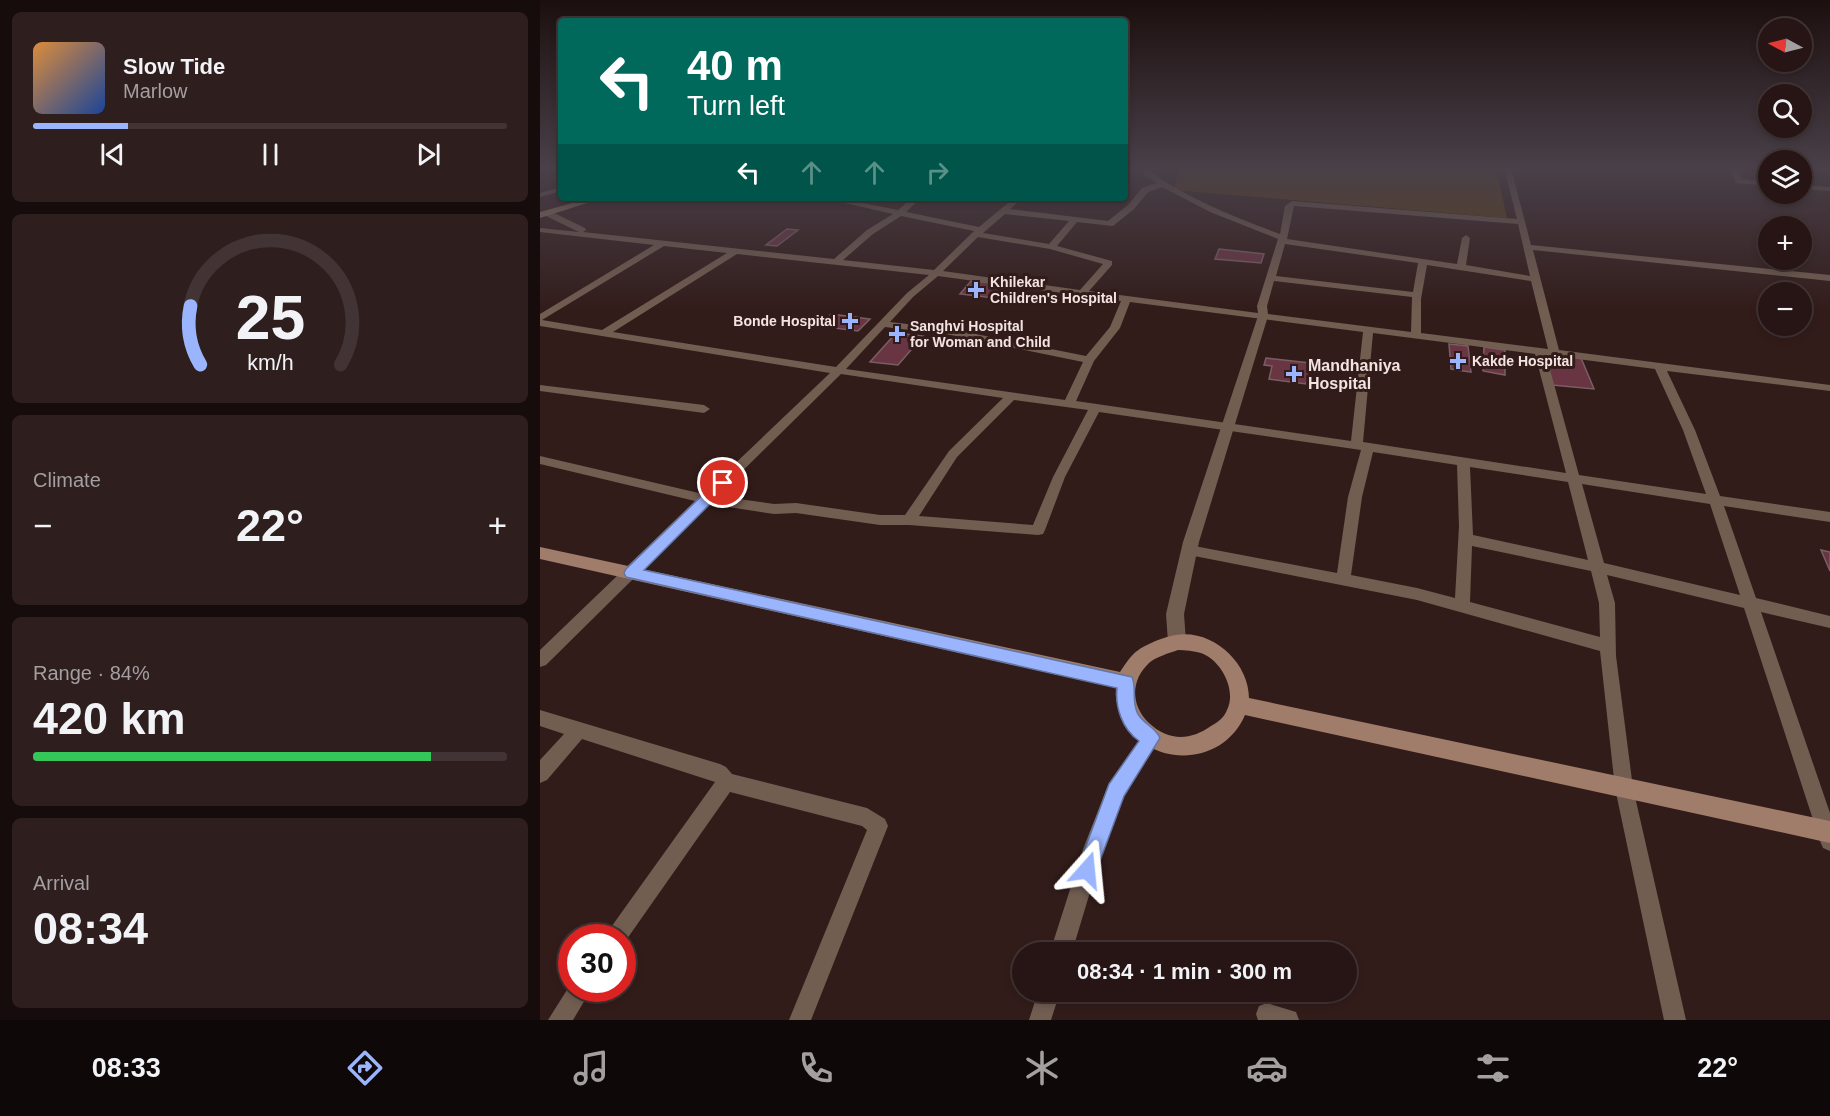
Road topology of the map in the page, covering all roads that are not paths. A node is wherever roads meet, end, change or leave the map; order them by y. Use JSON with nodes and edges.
{"nodes":[{"id":1,"x":547,"y":216,"type":"edge"},
{"id":2,"x":896,"y":216,"type":"edge"},
{"id":3,"x":911,"y":216,"type":"edge"},
{"id":4,"x":998,"y":216,"type":"edge"},
{"id":5,"x":1045,"y":216,"type":"edge"},
{"id":6,"x":1120,"y":216,"type":"edge"},
{"id":7,"x":1228,"y":216,"type":"edge"},
{"id":8,"x":1287,"y":216,"type":"edge"},
{"id":9,"x":1445,"y":216,"type":"edge"},
{"id":10,"x":1520,"y":216,"type":"edge"},
{"id":11,"x":1076,"y":219,"type":"junction"},
{"id":12,"x":1522,"y":222,"type":"junction"},
{"id":13,"x":540,"y":230,"type":"edge"},
{"id":14,"x":978,"y":232,"type":"junction"},
{"id":15,"x":590,"y":234,"type":"junction"},
{"id":16,"x":1466,"y":238,"type":"dead end"},
{"id":17,"x":1282,"y":240,"type":"junction"},
{"id":18,"x":661,"y":244,"type":"junction"},
{"id":19,"x":1051,"y":247,"type":"junction"},
{"id":20,"x":1527,"y":247,"type":"junction"},
{"id":21,"x":736,"y":251,"type":"junction"},
{"id":22,"x":1423,"y":261,"type":"junction"},
{"id":23,"x":836,"y":262,"type":"junction"},
{"id":24,"x":1461,"y":267,"type":"junction"},
{"id":25,"x":936,"y":273,"type":"junction"},
{"id":26,"x":1270,"y":278,"type":"junction"},
{"id":27,"x":1830,"y":278,"type":"edge"},
{"id":28,"x":1534,"y":279,"type":"junction"},
{"id":29,"x":1082,"y":294,"type":"junction"},
{"id":30,"x":1416,"y":296,"type":"junction"},
{"id":31,"x":1127,"y":299,"type":"junction"},
{"id":32,"x":1263,"y":316,"type":"junction"},
{"id":33,"x":540,"y":318,"type":"edge"},
{"id":34,"x":540,"y":323,"type":"edge"},
{"id":35,"x":882,"y":324,"type":"junction"},
{"id":36,"x":1368,"y":329,"type":"junction"},
{"id":37,"x":603,"y":334,"type":"junction"},
{"id":38,"x":1416,"y":336,"type":"junction"},
{"id":39,"x":1547,"y":352,"type":"junction"},
{"id":40,"x":1089,"y":360,"type":"junction"},
{"id":41,"x":1659,"y":366,"type":"junction"},
{"id":42,"x":838,"y":370,"type":"junction"},
{"id":43,"x":540,"y":388,"type":"edge"},
{"id":44,"x":1830,"y":388,"type":"edge"},
{"id":45,"x":1012,"y":395,"type":"junction"},
{"id":46,"x":1069,"y":403,"type":"junction"},
{"id":47,"x":1096,"y":407,"type":"junction"},
{"id":48,"x":704,"y":409,"type":"dead end"},
{"id":49,"x":1229,"y":428,"type":"junction"},
{"id":50,"x":1363,"y":446,"type":"junction"},
{"id":51,"x":540,"y":460,"type":"edge"},
{"id":52,"x":1463,"y":462,"type":"junction"},
{"id":53,"x":1574,"y":479,"type":"junction"},
{"id":54,"x":706,"y":499,"type":"junction"},
{"id":55,"x":1714,"y":499,"type":"junction"},
{"id":56,"x":1830,"y":517,"type":"edge"},
{"id":57,"x":909,"y":520,"type":"junction"},
{"id":58,"x":1465,"y":539,"type":"junction"},
{"id":59,"x":1189,"y":550,"type":"junction"},
{"id":60,"x":540,"y":553,"type":"edge"},
{"id":61,"x":1597,"y":567,"type":"junction"},
{"id":62,"x":631,"y":573,"type":"junction"},
{"id":63,"x":1342,"y":579,"type":"junction"},
{"id":64,"x":1750,"y":603,"type":"junction"},
{"id":65,"x":1462,"y":606,"type":"junction"},
{"id":66,"x":1830,"y":622,"type":"edge"},
{"id":67,"x":1177,"y":642,"type":"junction"},
{"id":68,"x":1608,"y":646,"type":"junction"},
{"id":69,"x":540,"y":660,"type":"edge"},
{"id":70,"x":1126,"y":682,"type":"junction"},
{"id":71,"x":1239,"y":705,"type":"junction"},
{"id":72,"x":540,"y":718,"type":"edge"},
{"id":73,"x":579,"y":730,"type":"junction"},
{"id":74,"x":1151,"y":738,"type":"junction"},
{"id":75,"x":540,"y":774,"type":"edge"},
{"id":76,"x":726,"y":782,"type":"junction"},
{"id":77,"x":1624,"y":788,"type":"junction"},
{"id":78,"x":1829,"y":835,"type":"edge"},
{"id":79,"x":627,"y":924,"type":"edge"},
{"id":80,"x":1064,"y":942,"type":"edge"},
{"id":81,"x":571,"y":1002,"type":"edge"},
{"id":82,"x":1046,"y":1002,"type":"edge"},
{"id":83,"x":559,"y":1020,"type":"edge"},
{"id":84,"x":801,"y":1020,"type":"edge"},
{"id":85,"x":1040,"y":1020,"type":"edge"},
{"id":86,"x":1675,"y":1020,"type":"edge"}],
"edges":[{"from":1,"to":15,"type":"street"},
{"from":2,"to":23,"type":"street"},
{"from":3,"to":14,"type":"street"},
{"from":4,"to":14,"type":"street"},
{"from":5,"to":11,"type":"street"},
{"from":6,"to":11,"type":"street"},
{"from":7,"to":17,"type":"street"},
{"from":8,"to":17,"type":"street"},
{"from":9,"to":12,"type":"street"},
{"from":10,"to":12,"type":"street"},
{"from":11,"to":19,"type":"street"},
{"from":12,"to":20,"type":"street"},
{"from":13,"to":15,"type":"street"},
{"from":14,"to":19,"type":"street"},
{"from":14,"to":25,"type":"street"},
{"from":15,"to":18,"type":"street"},
{"from":16,"to":24,"type":"street"},
{"from":17,"to":22,"type":"street"},
{"from":17,"to":26,"type":"street"},
{"from":18,"to":21,"type":"street"},
{"from":18,"to":33,"type":"street"},
{"from":19,"to":29,"type":"street"},
{"from":20,"to":27,"type":"street"},
{"from":20,"to":28,"type":"street"},
{"from":21,"to":23,"type":"street"},
{"from":21,"to":37,"type":"street"},
{"from":22,"to":24,"type":"street"},
{"from":22,"to":30,"type":"street"},
{"from":23,"to":25,"type":"street"},
{"from":24,"to":28,"type":"street"},
{"from":25,"to":29,"type":"street"},
{"from":25,"to":35,"type":"street"},
{"from":26,"to":30,"type":"street"},
{"from":26,"to":32,"type":"street"},
{"from":28,"to":39,"type":"street"},
{"from":29,"to":31,"type":"street"},
{"from":30,"to":38,"type":"street"},
{"from":31,"to":32,"type":"street"},
{"from":31,"to":40,"type":"street"},
{"from":32,"to":36,"type":"street"},
{"from":32,"to":49,"type":"street"},
{"from":34,"to":37,"type":"street"},
{"from":35,"to":40,"type":"street"},
{"from":35,"to":42,"type":"street"},
{"from":36,"to":38,"type":"street"},
{"from":36,"to":50,"type":"street"},
{"from":37,"to":42,"type":"street"},
{"from":38,"to":39,"type":"street"},
{"from":39,"to":41,"type":"street"},
{"from":39,"to":53,"type":"street"},
{"from":40,"to":46,"type":"street"},
{"from":41,"to":44,"type":"street"},
{"from":41,"to":55,"type":"street"},
{"from":42,"to":45,"type":"street"},
{"from":42,"to":54,"type":"street"},
{"from":43,"to":48,"type":"street"},
{"from":45,"to":46,"type":"street"},
{"from":45,"to":57,"type":"street"},
{"from":46,"to":47,"type":"street"},
{"from":47,"to":49,"type":"street"},
{"from":47,"to":57,"type":"street"},
{"from":49,"to":50,"type":"street"},
{"from":49,"to":59,"type":"street"},
{"from":50,"to":52,"type":"street"},
{"from":50,"to":63,"type":"street"},
{"from":51,"to":54,"type":"street"},
{"from":52,"to":53,"type":"street"},
{"from":52,"to":58,"type":"street"},
{"from":53,"to":55,"type":"street"},
{"from":53,"to":61,"type":"street"},
{"from":54,"to":57,"type":"street"},
{"from":54,"to":62,"type":"street"},
{"from":55,"to":56,"type":"street"},
{"from":55,"to":64,"type":"street"},
{"from":58,"to":61,"type":"street"},
{"from":58,"to":65,"type":"street"},
{"from":59,"to":63,"type":"street"},
{"from":59,"to":67,"type":"street"},
{"from":60,"to":62,"type":"main road"},
{"from":61,"to":64,"type":"street"},
{"from":61,"to":68,"type":"street"},
{"from":62,"to":69,"type":"street"},
{"from":62,"to":70,"type":"main road"},
{"from":63,"to":65,"type":"street"},
{"from":64,"to":66,"type":"street"},
{"from":64,"to":78,"type":"street"},
{"from":65,"to":68,"type":"street"},
{"from":67,"to":70,"type":"main road"},
{"from":67,"to":71,"type":"main road"},
{"from":68,"to":77,"type":"street"},
{"from":70,"to":74,"type":"main road"},
{"from":71,"to":74,"type":"main road"},
{"from":71,"to":77,"type":"main road"},
{"from":72,"to":73,"type":"street"},
{"from":73,"to":75,"type":"street"},
{"from":73,"to":76,"type":"street"},
{"from":74,"to":80,"type":"street"},
{"from":76,"to":79,"type":"street"},
{"from":76,"to":84,"type":"street"},
{"from":77,"to":78,"type":"main road"},
{"from":77,"to":86,"type":"street"},
{"from":81,"to":83,"type":"street"},
{"from":82,"to":85,"type":"street"}]}
